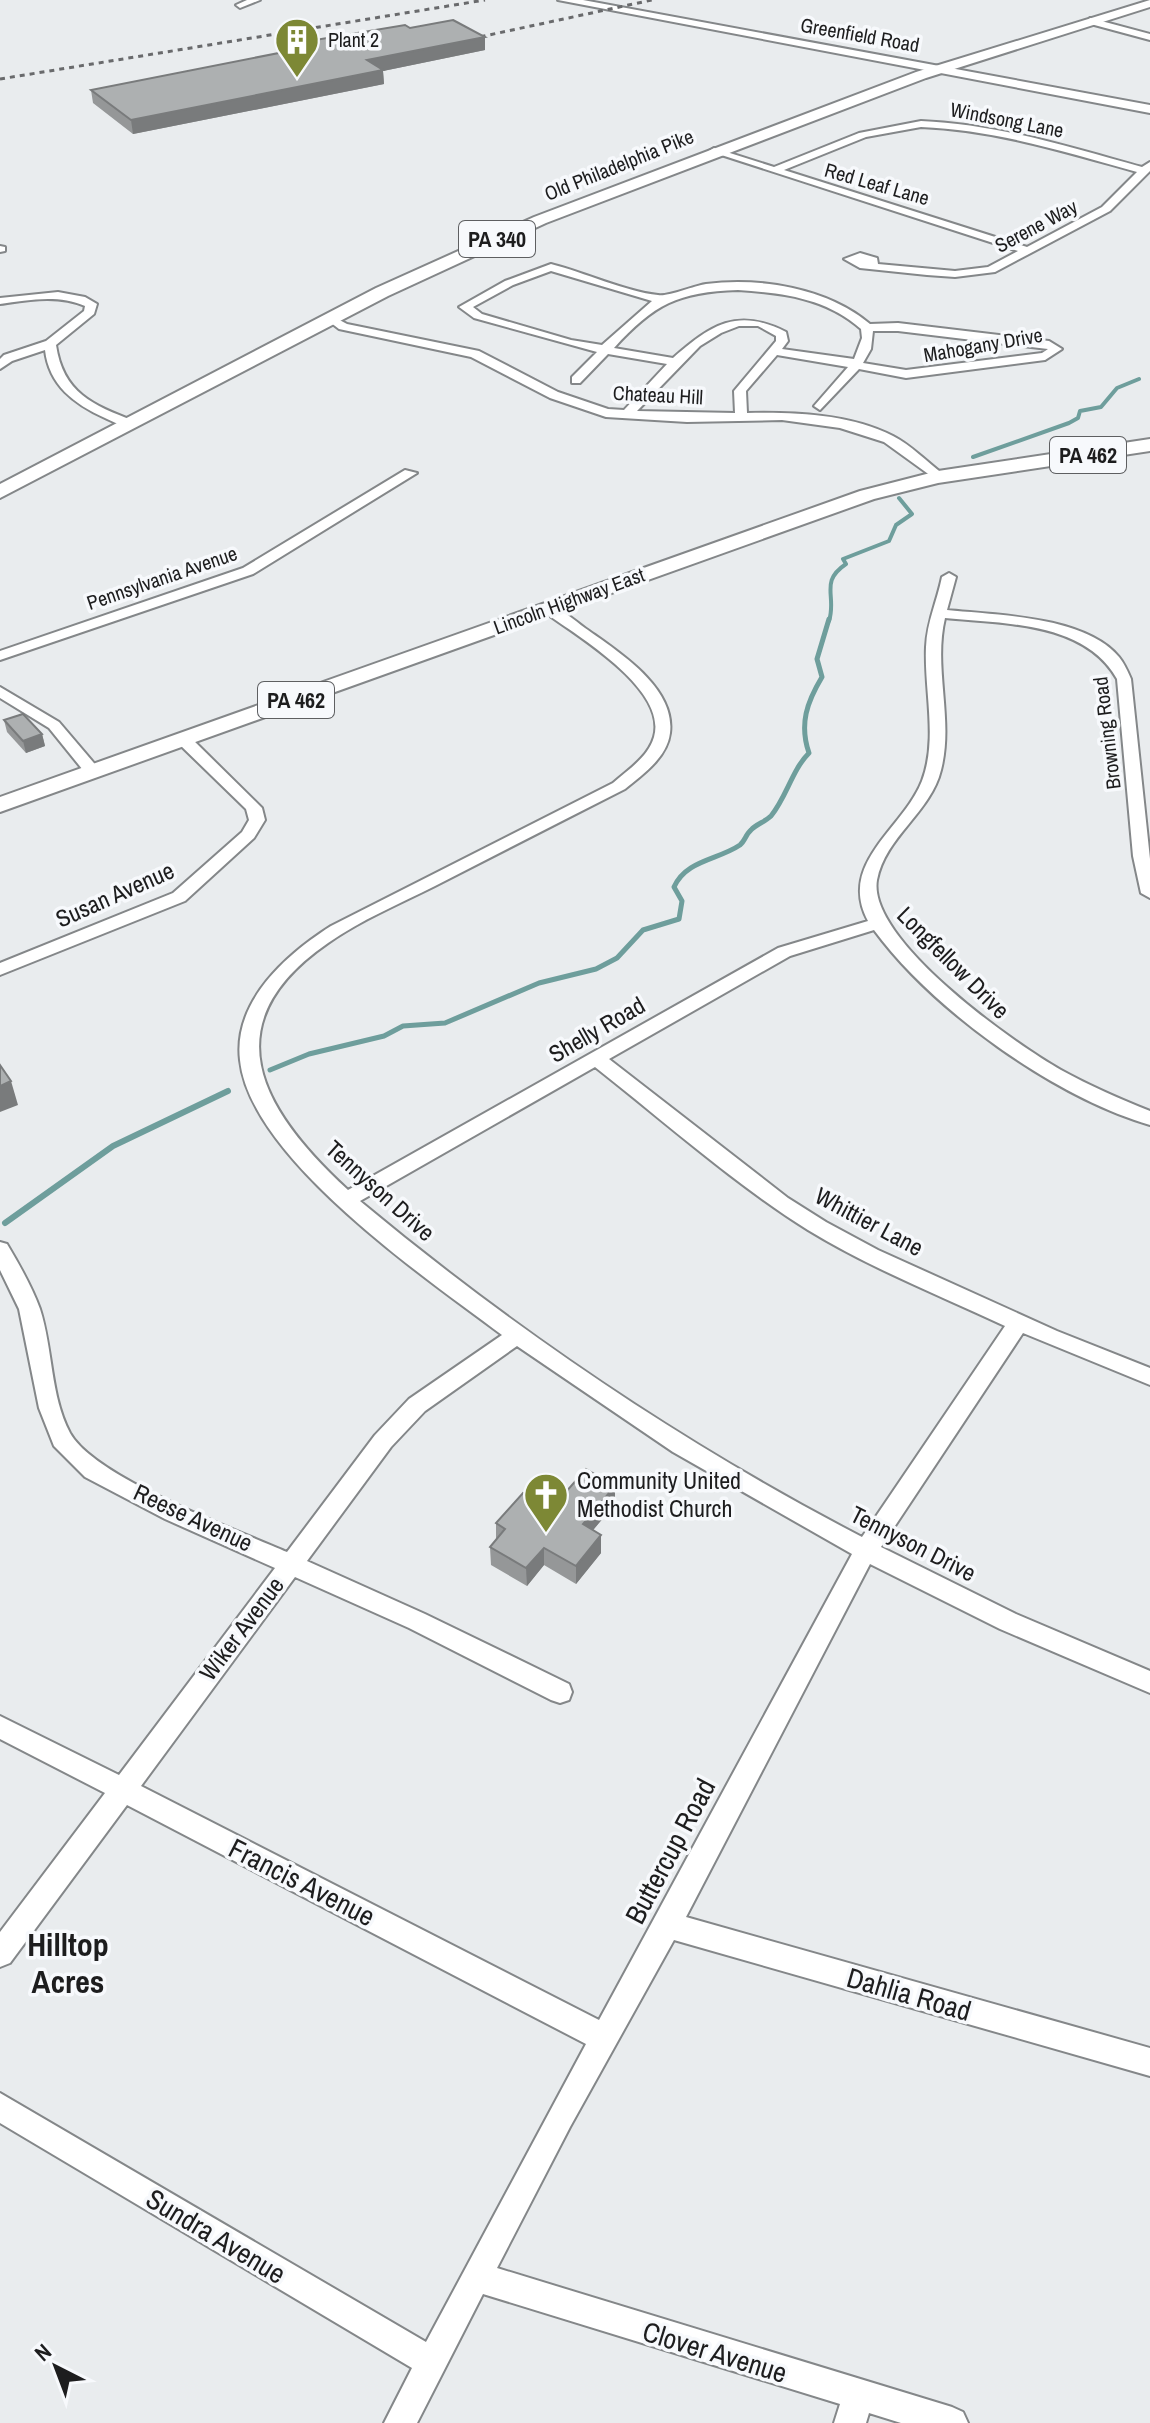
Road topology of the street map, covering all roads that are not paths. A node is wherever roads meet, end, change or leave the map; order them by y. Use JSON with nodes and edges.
{"nodes":[{"id":1,"x":256,"y":0,"type":"edge"},
{"id":2,"x":564,"y":0,"type":"edge"},
{"id":3,"x":1150,"y":3,"type":"edge"},
{"id":4,"x":240,"y":5,"type":"dead end"},
{"id":5,"x":1090,"y":21,"type":"junction"},
{"id":6,"x":1150,"y":37,"type":"edge"},
{"id":7,"x":937,"y":70,"type":"junction"},
{"id":8,"x":1150,"y":109,"type":"edge"},
{"id":9,"x":714,"y":151,"type":"junction"},
{"id":10,"x":1147,"y":168,"type":"edge"},
{"id":11,"x":773,"y":171,"type":"junction"},
{"id":12,"x":1029,"y":251,"type":"junction"},
{"id":13,"x":872,"y":266,"type":"dead end"},
{"id":14,"x":661,"y":300,"type":"junction"},
{"id":15,"x":0,"y":301,"type":"edge"},
{"id":16,"x":332,"y":319,"type":"junction"},
{"id":17,"x":867,"y":328,"type":"junction"},
{"id":18,"x":50,"y":344,"type":"junction"},
{"id":19,"x":608,"y":350,"type":"junction"},
{"id":20,"x":775,"y":351,"type":"junction"},
{"id":21,"x":679,"y":363,"type":"junction"},
{"id":22,"x":0,"y":365,"type":"edge"},
{"id":23,"x":853,"y":366,"type":"junction"},
{"id":24,"x":576,"y":380,"type":"dead end"},
{"id":25,"x":820,"y":406,"type":"dead end"},
{"id":26,"x":626,"y":416,"type":"junction"},
{"id":27,"x":741,"y":417,"type":"junction"},
{"id":28,"x":130,"y":424,"type":"junction"},
{"id":29,"x":1150,"y":445,"type":"edge"},
{"id":30,"x":410,"y":473,"type":"dead end"},
{"id":31,"x":931,"y":479,"type":"junction"},
{"id":32,"x":0,"y":492,"type":"edge"},
{"id":33,"x":949,"y":577,"type":"dead end"},
{"id":34,"x":549,"y":609,"type":"junction"},
{"id":35,"x":937,"y":613,"type":"junction"},
{"id":36,"x":0,"y":656,"type":"edge"},
{"id":37,"x":0,"y":692,"type":"edge"},
{"id":38,"x":184,"y":740,"type":"junction"},
{"id":39,"x":93,"y":772,"type":"junction"},
{"id":40,"x":0,"y":805,"type":"edge"},
{"id":41,"x":1142,"y":808,"type":"edge"},
{"id":42,"x":1150,"y":893,"type":"edge"},
{"id":43,"x":878,"y":924,"type":"junction"},
{"id":44,"x":0,"y":969,"type":"edge"},
{"id":45,"x":596,"y":1058,"type":"junction"},
{"id":46,"x":1150,"y":1118,"type":"edge"},
{"id":47,"x":348,"y":1199,"type":"junction"},
{"id":48,"x":0,"y":1249,"type":"edge"},
{"id":49,"x":1019,"y":1322,"type":"junction"},
{"id":50,"x":515,"y":1337,"type":"junction"},
{"id":51,"x":1150,"y":1377,"type":"edge"},
{"id":52,"x":866,"y":1550,"type":"junction"},
{"id":53,"x":292,"y":1563,"type":"junction"},
{"id":54,"x":1150,"y":1682,"type":"edge"},
{"id":55,"x":560,"y":1692,"type":"dead end"},
{"id":56,"x":0,"y":1727,"type":"edge"},
{"id":57,"x":120,"y":1789,"type":"junction"},
{"id":58,"x":668,"y":1925,"type":"junction"},
{"id":59,"x":0,"y":1954,"type":"edge"},
{"id":60,"x":603,"y":2038,"type":"junction"},
{"id":61,"x":1150,"y":2062,"type":"edge"},
{"id":62,"x":0,"y":2107,"type":"edge"},
{"id":63,"x":479,"y":2278,"type":"junction"},
{"id":64,"x":432,"y":2363,"type":"junction"},
{"id":65,"x":854,"y":2410,"type":"edge"},
{"id":66,"x":400,"y":2423,"type":"edge"},
{"id":67,"x":952,"y":2423,"type":"edge"}],
"edges":[{"from":1,"to":4,"type":"street"},
{"from":2,"to":7,"type":"main road","name":"Greenfield Road"},
{"from":3,"to":5,"type":"main road","name":"Old Philadelphia Pike","number":"PA 340"},
{"from":5,"to":6,"type":"street"},
{"from":5,"to":7,"type":"main road","name":"Old Philadelphia Pike","number":"PA 340"},
{"from":7,"to":8,"type":"main road","name":"Greenfield Road"},
{"from":7,"to":9,"type":"main road","name":"Old Philadelphia Pike","number":"PA 340"},
{"from":9,"to":11,"type":"street","name":"Red Leaf Lane"},
{"from":9,"to":16,"type":"main road","name":"Old Philadelphia Pike","number":"PA 340"},
{"from":10,"to":11,"type":"street","name":"Windsong Lane"},
{"from":10,"to":12,"type":"street","name":"Serene Way"},
{"from":11,"to":12,"type":"street","name":"Red Leaf Lane"},
{"from":12,"to":13,"type":"street","name":"Serene Way"},
{"from":14,"to":17,"type":"street"},
{"from":14,"to":19,"type":"street"},
{"from":14,"to":19,"type":"street"},
{"from":15,"to":18,"type":"street"},
{"from":16,"to":26,"type":"street","name":"Chateau Hill"},
{"from":16,"to":28,"type":"main road","name":"Old Philadelphia Pike","number":"PA 340"},
{"from":17,"to":23,"type":"street"},
{"from":17,"to":23,"type":"street","name":"Mahogany Drive"},
{"from":18,"to":22,"type":"street"},
{"from":18,"to":28,"type":"street"},
{"from":19,"to":21,"type":"street"},
{"from":19,"to":24,"type":"street"},
{"from":20,"to":21,"type":"street"},
{"from":20,"to":23,"type":"street","name":"Mahogany Drive"},
{"from":20,"to":27,"type":"street"},
{"from":21,"to":26,"type":"street"},
{"from":23,"to":25,"type":"street"},
{"from":26,"to":27,"type":"street","name":"Chateau Hill"},
{"from":27,"to":31,"type":"street","name":"Chateau Hill"},
{"from":28,"to":32,"type":"main road","name":"Old Philadelphia Pike","number":"PA 340"},
{"from":29,"to":31,"type":"main road","name":"Lincoln Highway East","number":"PA 462"},
{"from":30,"to":36,"type":"street","name":"Pennsylvania Avenue"},
{"from":31,"to":34,"type":"main road","name":"Lincoln Highway East","number":"PA 462"},
{"from":33,"to":35,"type":"street","name":"Longfellow Drive"},
{"from":34,"to":38,"type":"main road","name":"Lincoln Highway East","number":"PA 462"},
{"from":34,"to":47,"type":"street","name":"Tennyson Drive"},
{"from":35,"to":41,"type":"street","name":"Browning Road"},
{"from":35,"to":43,"type":"street","name":"Longfellow Drive"},
{"from":37,"to":39,"type":"street"},
{"from":38,"to":39,"type":"main road","name":"Lincoln Highway East","number":"PA 462"},
{"from":38,"to":44,"type":"street","name":"Susan Avenue"},
{"from":39,"to":40,"type":"main road","name":"Lincoln Highway East","number":"PA 462"},
{"from":41,"to":42,"type":"street","name":"Browning Road"},
{"from":43,"to":45,"type":"street","name":"Shelly Road"},
{"from":43,"to":46,"type":"street","name":"Longfellow Drive"},
{"from":45,"to":47,"type":"street","name":"Shelly Road"},
{"from":45,"to":49,"type":"street","name":"Whittier Lane"},
{"from":47,"to":50,"type":"street","name":"Tennyson Drive"},
{"from":48,"to":53,"type":"street","name":"Reese Avenue"},
{"from":49,"to":51,"type":"street","name":"Whittier Lane"},
{"from":49,"to":52,"type":"street","name":"Buttercup Road"},
{"from":50,"to":52,"type":"street","name":"Tennyson Drive"},
{"from":50,"to":53,"type":"street","name":"Wiker Avenue"},
{"from":52,"to":54,"type":"street","name":"Tennyson Drive"},
{"from":52,"to":58,"type":"street","name":"Buttercup Road"},
{"from":53,"to":55,"type":"street","name":"Reese Avenue"},
{"from":53,"to":57,"type":"street","name":"Wiker Avenue"},
{"from":56,"to":57,"type":"street","name":"Francis Avenue"},
{"from":57,"to":59,"type":"street","name":"Wiker Avenue"},
{"from":57,"to":60,"type":"street","name":"Francis Avenue"},
{"from":58,"to":60,"type":"street","name":"Buttercup Road"},
{"from":58,"to":61,"type":"street","name":"Dahlia Road"},
{"from":60,"to":63,"type":"street","name":"Buttercup Road"},
{"from":62,"to":64,"type":"street","name":"Sundra Avenue"},
{"from":63,"to":64,"type":"street","name":"Buttercup Road"},
{"from":63,"to":65,"type":"street","name":"Clover Avenue"},
{"from":64,"to":66,"type":"street","name":"Buttercup Road"},
{"from":65,"to":67,"type":"street","name":"Clover Avenue"}]}
